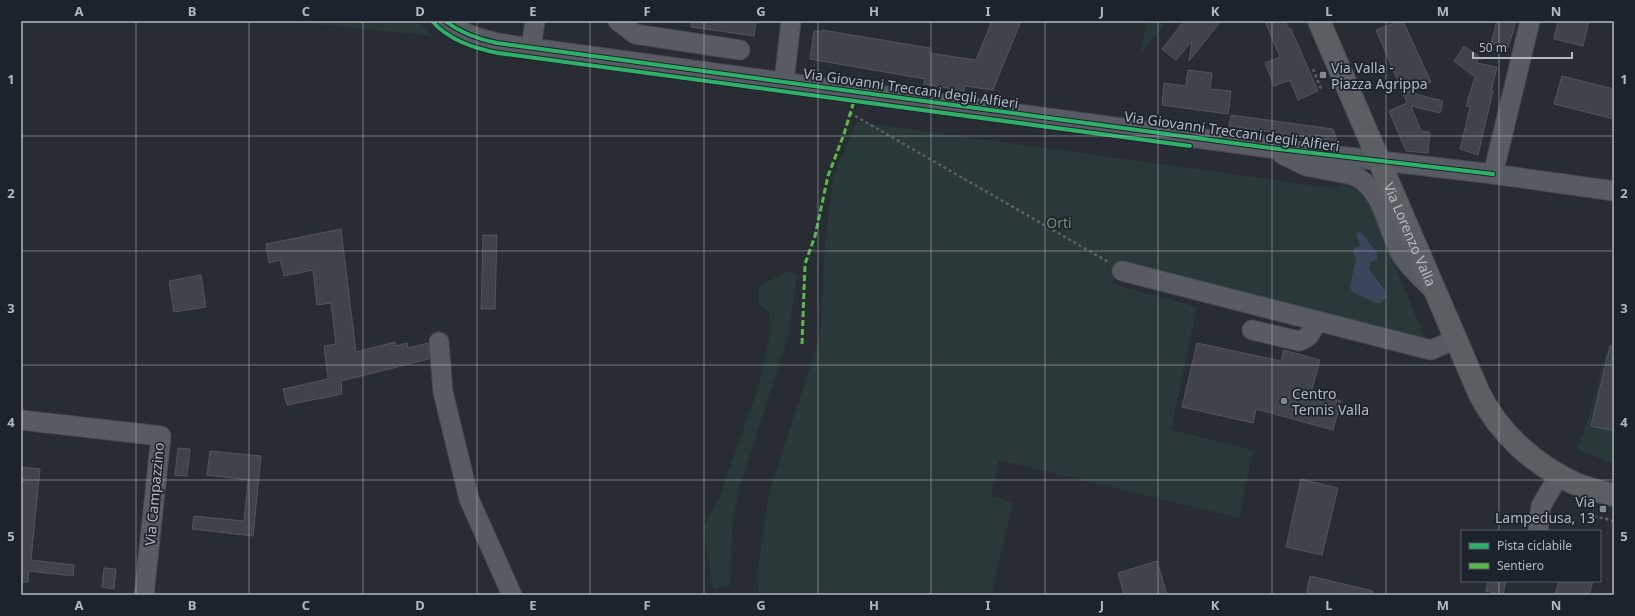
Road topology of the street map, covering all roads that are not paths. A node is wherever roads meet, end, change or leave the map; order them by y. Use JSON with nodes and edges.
{"nodes":[{"id":1,"x":445,"y":21,"type":"edge"},
{"id":2,"x":534,"y":21,"type":"edge"},
{"id":3,"x":618,"y":21,"type":"edge"},
{"id":4,"x":791,"y":21,"type":"edge"},
{"id":5,"x":1319,"y":21,"type":"edge"},
{"id":6,"x":1530,"y":21,"type":"edge"},
{"id":7,"x":714,"y":46,"type":"junction"},
{"id":8,"x":530,"y":48,"type":"junction"},
{"id":9,"x":740,"y":50,"type":"dead end"},
{"id":10,"x":711,"y":72,"type":"junction"},
{"id":11,"x":784,"y":82,"type":"junction"},
{"id":12,"x":1270,"y":148,"type":"junction"},
{"id":13,"x":1379,"y":161,"type":"junction"},
{"id":14,"x":1493,"y":174,"type":"junction"},
{"id":15,"x":1614,"y":191,"type":"edge"},
{"id":16,"x":1122,"y":271,"type":"road end"},
{"id":17,"x":1436,"y":294,"type":"junction"},
{"id":18,"x":1316,"y":321,"type":"junction"},
{"id":19,"x":1252,"y":330,"type":"dead end"},
{"id":20,"x":1456,"y":339,"type":"junction"},
{"id":21,"x":439,"y":342,"type":"dead end"},
{"id":22,"x":21,"y":420,"type":"edge"},
{"id":23,"x":1559,"y":475,"type":"junction"},
{"id":24,"x":1614,"y":495,"type":"edge"},
{"id":25,"x":1538,"y":530,"type":"edge"},
{"id":26,"x":144,"y":595,"type":"edge"},
{"id":27,"x":512,"y":595,"type":"edge"}],
"edges":[{"from":1,"to":8,"type":"street","name":"Via Giovanni Treccani degli Alfieri"},
{"from":2,"to":8,"type":"street"},
{"from":3,"to":7,"type":"street"},
{"from":4,"to":11,"type":"street"},
{"from":5,"to":13,"type":"main road","name":"Via Lorenzo Valla"},
{"from":6,"to":14,"type":"street"},
{"from":7,"to":9,"type":"street"},
{"from":7,"to":10,"type":"street"},
{"from":8,"to":10,"type":"street","name":"Via Giovanni Treccani degli Alfieri"},
{"from":10,"to":11,"type":"street","name":"Via Giovanni Treccani degli Alfieri"},
{"from":11,"to":12,"type":"street","name":"Via Giovanni Treccani degli Alfieri"},
{"from":12,"to":13,"type":"street","name":"Via Giovanni Treccani degli Alfieri"},
{"from":12,"to":17,"type":"street","name":"Via Giovanni Treccani degli Alfieri"},
{"from":13,"to":14,"type":"street","name":"Via Giovanni Treccani degli Alfieri"},
{"from":13,"to":17,"type":"main road","name":"Via Lorenzo Valla"},
{"from":14,"to":15,"type":"street","name":"Via Giovanni Treccani degli Alfieri"},
{"from":16,"to":18,"type":"street"},
{"from":17,"to":20,"type":"main road","name":"Via Lorenzo Valla"},
{"from":18,"to":19,"type":"street"},
{"from":18,"to":20,"type":"street"},
{"from":20,"to":23,"type":"main road","name":"Via Lorenzo Valla"},
{"from":21,"to":27,"type":"street"},
{"from":22,"to":26,"type":"street","name":"Via Campazzino"},
{"from":23,"to":24,"type":"main road","name":"Via Lorenzo Valla"},
{"from":23,"to":25,"type":"street"}]}
